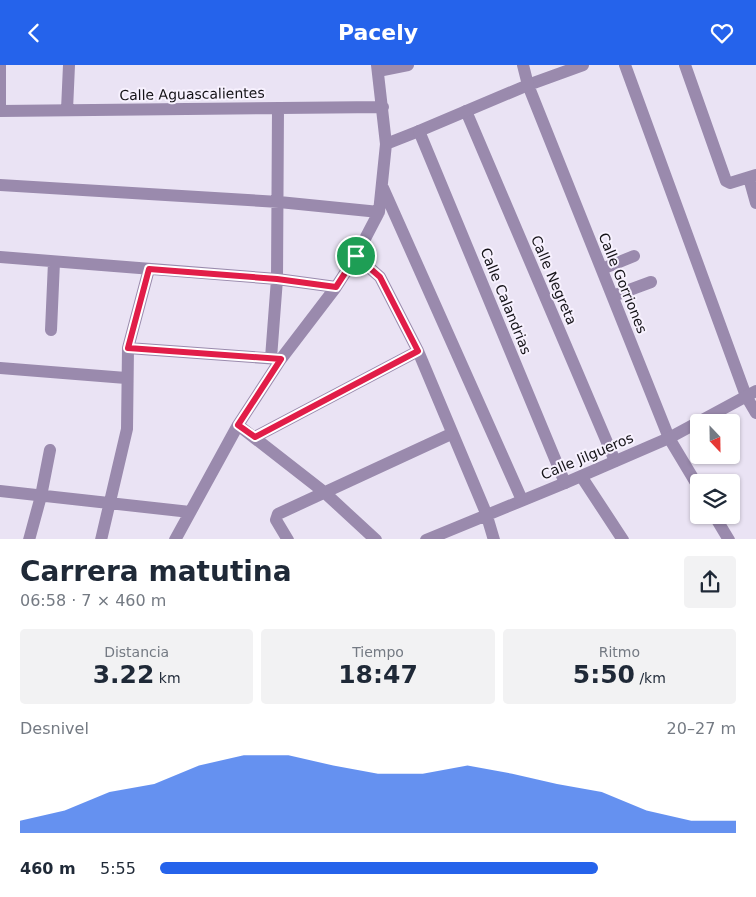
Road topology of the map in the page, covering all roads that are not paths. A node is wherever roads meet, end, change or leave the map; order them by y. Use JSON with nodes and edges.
{"nodes":[{"id":1,"x":0,"y":65,"type":"edge"},
{"id":2,"x":69,"y":65,"type":"edge"},
{"id":3,"x":408,"y":65,"type":"edge"},
{"id":4,"x":523,"y":65,"type":"edge"},
{"id":5,"x":583,"y":65,"type":"edge"},
{"id":6,"x":625,"y":65,"type":"edge"},
{"id":7,"x":685,"y":65,"type":"edge"},
{"id":8,"x":378,"y":68,"type":"edge"},
{"id":9,"x":528,"y":85,"type":"junction"},
{"id":10,"x":384,"y":107,"type":"junction"},
{"id":11,"x":278,"y":109,"type":"junction"},
{"id":12,"x":67,"y":110,"type":"junction"},
{"id":13,"x":0,"y":111,"type":"edge"},
{"id":14,"x":466,"y":111,"type":"junction"},
{"id":15,"x":419,"y":131,"type":"junction"},
{"id":16,"x":386,"y":144,"type":"junction"},
{"id":17,"x":752,"y":176,"type":"edge"},
{"id":18,"x":0,"y":185,"type":"edge"},
{"id":19,"x":383,"y":189,"type":"junction"},
{"id":20,"x":278,"y":202,"type":"junction"},
{"id":21,"x":756,"y":203,"type":"edge"},
{"id":22,"x":379,"y":212,"type":"junction"},
{"id":23,"x":356,"y":256,"type":"junction"},
{"id":24,"x":0,"y":257,"type":"edge"},
{"id":25,"x":634,"y":257,"type":"dead end"},
{"id":26,"x":54,"y":262,"type":"junction"},
{"id":27,"x":149,"y":269,"type":"junction"},
{"id":28,"x":602,"y":269,"type":"junction"},
{"id":29,"x":277,"y":279,"type":"junction"},
{"id":30,"x":650,"y":282,"type":"dead end"},
{"id":31,"x":336,"y":287,"type":"junction"},
{"id":32,"x":612,"y":296,"type":"junction"},
{"id":33,"x":51,"y":330,"type":"dead end"},
{"id":34,"x":128,"y":348,"type":"junction"},
{"id":35,"x":418,"y":351,"type":"junction"},
{"id":36,"x":276,"y":359,"type":"junction"},
{"id":37,"x":0,"y":368,"type":"edge"},
{"id":38,"x":126,"y":378,"type":"junction"},
{"id":39,"x":751,"y":393,"type":"edge"},
{"id":40,"x":756,"y":413,"type":"edge"},
{"id":41,"x":238,"y":425,"type":"junction"},
{"id":42,"x":451,"y":434,"type":"junction"},
{"id":43,"x":255,"y":437,"type":"junction"},
{"id":44,"x":669,"y":438,"type":"junction"},
{"id":45,"x":50,"y":450,"type":"dead end"},
{"id":46,"x":615,"y":461,"type":"junction"},
{"id":47,"x":691,"y":474,"type":"edge"},
{"id":48,"x":581,"y":476,"type":"junction"},
{"id":49,"x":565,"y":483,"type":"junction"},
{"id":50,"x":0,"y":491,"type":"edge"},
{"id":51,"x":324,"y":492,"type":"junction"},
{"id":52,"x":42,"y":496,"type":"junction"},
{"id":53,"x":522,"y":499,"type":"junction"},
{"id":54,"x":110,"y":503,"type":"junction"},
{"id":55,"x":190,"y":512,"type":"junction"},
{"id":56,"x":486,"y":513,"type":"junction"},
{"id":57,"x":719,"y":524,"type":"edge"},
{"id":58,"x":29,"y":539,"type":"edge"},
{"id":59,"x":101,"y":539,"type":"edge"},
{"id":60,"x":175,"y":539,"type":"edge"},
{"id":61,"x":288,"y":539,"type":"edge"},
{"id":62,"x":376,"y":539,"type":"edge"},
{"id":63,"x":426,"y":539,"type":"edge"},
{"id":64,"x":494,"y":539,"type":"edge"},
{"id":65,"x":624,"y":539,"type":"edge"},
{"id":66,"x":728,"y":539,"type":"edge"}],
"edges":[{"from":1,"to":13,"type":"street"},
{"from":2,"to":12,"type":"street"},
{"from":3,"to":8,"type":"street"},
{"from":4,"to":9,"type":"street","name":"Calle Gorriones"},
{"from":5,"to":9,"type":"street"},
{"from":6,"to":39,"type":"street"},
{"from":7,"to":17,"type":"street"},
{"from":8,"to":10,"type":"street"},
{"from":9,"to":14,"type":"street"},
{"from":9,"to":28,"type":"street","name":"Calle Gorriones"},
{"from":10,"to":11,"type":"street","name":"Calle Aguascalientes"},
{"from":10,"to":16,"type":"street"},
{"from":11,"to":12,"type":"street","name":"Calle Aguascalientes"},
{"from":11,"to":20,"type":"street"},
{"from":12,"to":13,"type":"street","name":"Calle Aguascalientes"},
{"from":14,"to":15,"type":"street"},
{"from":14,"to":46,"type":"street","name":"Calle Negreta"},
{"from":15,"to":16,"type":"street"},
{"from":15,"to":49,"type":"street","name":"Calle Calandrias"},
{"from":16,"to":19,"type":"street"},
{"from":17,"to":21,"type":"street"},
{"from":18,"to":20,"type":"street"},
{"from":19,"to":22,"type":"street"},
{"from":19,"to":53,"type":"street"},
{"from":20,"to":22,"type":"street"},
{"from":20,"to":29,"type":"street"},
{"from":22,"to":23,"type":"street"},
{"from":23,"to":31,"type":"street"},
{"from":23,"to":35,"type":"street"},
{"from":24,"to":26,"type":"street"},
{"from":25,"to":28,"type":"street"},
{"from":26,"to":27,"type":"street"},
{"from":26,"to":33,"type":"street"},
{"from":27,"to":29,"type":"street"},
{"from":27,"to":34,"type":"street"},
{"from":28,"to":32,"type":"street","name":"Calle Gorriones"},
{"from":29,"to":31,"type":"street"},
{"from":29,"to":36,"type":"street"},
{"from":30,"to":32,"type":"street"},
{"from":31,"to":36,"type":"street"},
{"from":32,"to":44,"type":"street","name":"Calle Gorriones"},
{"from":34,"to":36,"type":"street"},
{"from":34,"to":38,"type":"street"},
{"from":35,"to":42,"type":"street"},
{"from":35,"to":43,"type":"street"},
{"from":36,"to":41,"type":"street"},
{"from":37,"to":38,"type":"street"},
{"from":38,"to":54,"type":"street"},
{"from":39,"to":40,"type":"street"},
{"from":39,"to":44,"type":"street","name":"Calle Jilgueros"},
{"from":41,"to":43,"type":"street"},
{"from":41,"to":55,"type":"street"},
{"from":42,"to":51,"type":"street"},
{"from":42,"to":56,"type":"street"},
{"from":43,"to":51,"type":"street"},
{"from":44,"to":46,"type":"street","name":"Calle Jilgueros"},
{"from":44,"to":47,"type":"street","name":"Calle Gorriones"},
{"from":45,"to":52,"type":"street"},
{"from":46,"to":48,"type":"street","name":"Calle Jilgueros"},
{"from":48,"to":49,"type":"street","name":"Calle Jilgueros"},
{"from":48,"to":65,"type":"street"},
{"from":49,"to":53,"type":"street","name":"Calle Jilgueros"},
{"from":50,"to":52,"type":"street"},
{"from":51,"to":61,"type":"street"},
{"from":51,"to":62,"type":"street"},
{"from":52,"to":54,"type":"street"},
{"from":52,"to":58,"type":"street"},
{"from":53,"to":56,"type":"street","name":"Calle Jilgueros"},
{"from":54,"to":55,"type":"street"},
{"from":54,"to":59,"type":"street"},
{"from":55,"to":60,"type":"street"},
{"from":56,"to":63,"type":"street","name":"Calle Jilgueros"},
{"from":56,"to":64,"type":"street"},
{"from":57,"to":66,"type":"street"}]}
